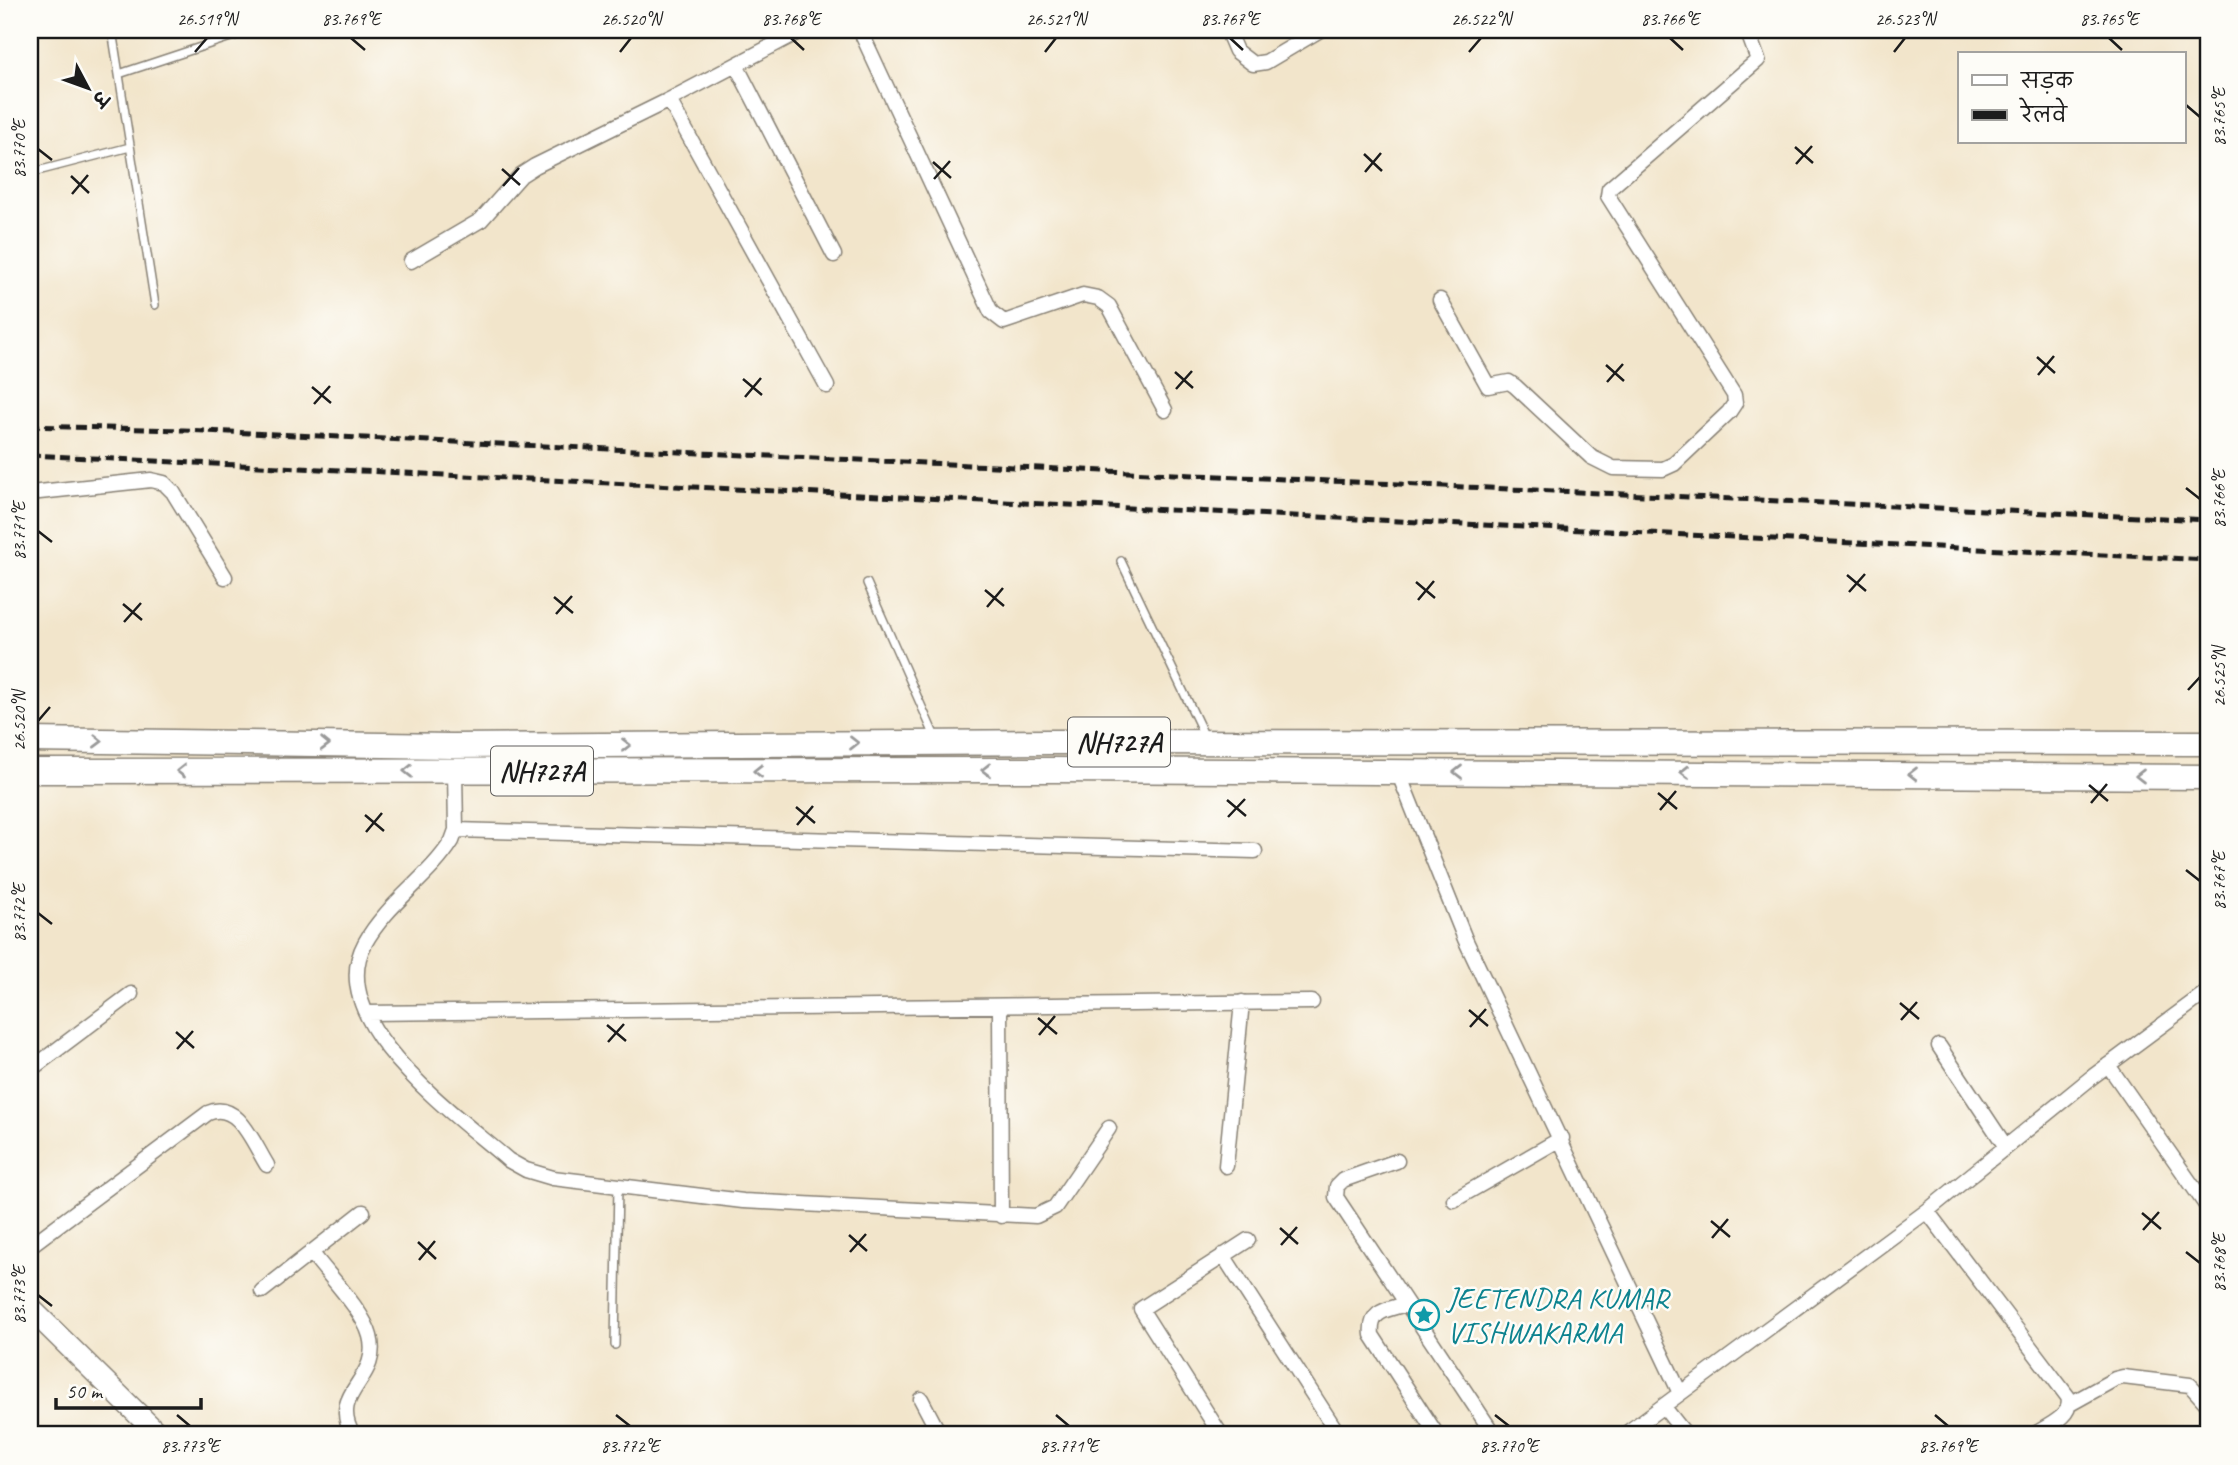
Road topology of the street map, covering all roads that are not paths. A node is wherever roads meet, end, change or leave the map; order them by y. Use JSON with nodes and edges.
{"nodes":[{"id":1,"x":112,"y":30,"type":"edge"},
{"id":2,"x":252,"y":30,"type":"edge"},
{"id":3,"x":802,"y":30,"type":"edge"},
{"id":4,"x":860,"y":30,"type":"edge"},
{"id":5,"x":1227,"y":30,"type":"edge"},
{"id":6,"x":1320,"y":30,"type":"edge"},
{"id":7,"x":1747,"y":30,"type":"edge"},
{"id":8,"x":736,"y":65,"type":"junction"},
{"id":9,"x":119,"y":74,"type":"junction"},
{"id":10,"x":669,"y":100,"type":"junction"},
{"id":11,"x":130,"y":147,"type":"junction"},
{"id":12,"x":30,"y":173,"type":"edge"},
{"id":13,"x":834,"y":255,"type":"dead end"},
{"id":14,"x":411,"y":261,"type":"dead end"},
{"id":15,"x":1440,"y":300,"type":"dead end"},
{"id":16,"x":155,"y":304,"type":"dead end"},
{"id":17,"x":827,"y":386,"type":"dead end"},
{"id":18,"x":1165,"y":410,"type":"dead end"},
{"id":19,"x":30,"y":493,"type":"edge"},
{"id":20,"x":1121,"y":561,"type":"dead end"},
{"id":21,"x":225,"y":576,"type":"dead end"},
{"id":22,"x":867,"y":583,"type":"dead end"},
{"id":23,"x":30,"y":740,"type":"edge"},
{"id":24,"x":1208,"y":742,"type":"junction"},
{"id":25,"x":937,"y":743,"type":"junction"},
{"id":26,"x":2208,"y":743,"type":"edge"},
{"id":27,"x":30,"y":771,"type":"edge"},
{"id":28,"x":455,"y":771,"type":"junction"},
{"id":29,"x":1398,"y":772,"type":"junction"},
{"id":30,"x":2208,"y":777,"type":"edge"},
{"id":31,"x":456,"y":831,"type":"junction"},
{"id":32,"x":1255,"y":851,"type":"dead end"},
{"id":33,"x":2208,"y":991,"type":"edge"},
{"id":34,"x":131,"y":994,"type":"dead end"},
{"id":35,"x":1242,"y":1002,"type":"junction"},
{"id":36,"x":1312,"y":1002,"type":"dead end"},
{"id":37,"x":1000,"y":1008,"type":"junction"},
{"id":38,"x":367,"y":1013,"type":"junction"},
{"id":39,"x":1939,"y":1046,"type":"dead end"},
{"id":40,"x":2108,"y":1065,"type":"junction"},
{"id":41,"x":30,"y":1070,"type":"edge"},
{"id":42,"x":1110,"y":1128,"type":"dead end"},
{"id":43,"x":1562,"y":1138,"type":"junction"},
{"id":44,"x":2006,"y":1147,"type":"junction"},
{"id":45,"x":1397,"y":1161,"type":"dead end"},
{"id":46,"x":267,"y":1165,"type":"dead end"},
{"id":47,"x":1226,"y":1166,"type":"dead end"},
{"id":48,"x":618,"y":1185,"type":"junction"},
{"id":49,"x":1454,"y":1200,"type":"dead end"},
{"id":50,"x":2208,"y":1208,"type":"edge"},
{"id":51,"x":1927,"y":1211,"type":"junction"},
{"id":52,"x":363,"y":1212,"type":"dead end"},
{"id":53,"x":1001,"y":1216,"type":"junction"},
{"id":54,"x":1248,"y":1240,"type":"dead end"},
{"id":55,"x":30,"y":1246,"type":"edge"},
{"id":56,"x":311,"y":1252,"type":"junction"},
{"id":57,"x":1223,"y":1255,"type":"junction"},
{"id":58,"x":262,"y":1291,"type":"dead end"},
{"id":59,"x":1406,"y":1304,"type":"junction"},
{"id":60,"x":30,"y":1307,"type":"edge"},
{"id":61,"x":615,"y":1345,"type":"dead end"},
{"id":62,"x":1680,"y":1393,"type":"junction"},
{"id":63,"x":921,"y":1399,"type":"dead end"},
{"id":64,"x":2070,"y":1404,"type":"junction"},
{"id":65,"x":2208,"y":1405,"type":"edge"},
{"id":66,"x":1663,"y":1406,"type":"junction"},
{"id":67,"x":2042,"y":1433,"type":"edge"},
{"id":68,"x":159,"y":1435,"type":"edge"},
{"id":69,"x":353,"y":1435,"type":"edge"},
{"id":70,"x":940,"y":1435,"type":"edge"},
{"id":71,"x":1221,"y":1435,"type":"edge"},
{"id":72,"x":1339,"y":1435,"type":"edge"},
{"id":73,"x":1437,"y":1435,"type":"edge"},
{"id":74,"x":1494,"y":1435,"type":"edge"},
{"id":75,"x":1624,"y":1435,"type":"edge"},
{"id":76,"x":1686,"y":1435,"type":"edge"}],
"edges":[{"from":1,"to":9,"type":"lane"},
{"from":2,"to":9,"type":"lane"},
{"from":3,"to":8,"type":"street"},
{"from":4,"to":18,"type":"street"},
{"from":5,"to":6,"type":"street"},
{"from":7,"to":15,"type":"street"},
{"from":8,"to":10,"type":"street"},
{"from":8,"to":13,"type":"street"},
{"from":9,"to":11,"type":"lane"},
{"from":10,"to":14,"type":"street"},
{"from":10,"to":17,"type":"street"},
{"from":11,"to":12,"type":"lane"},
{"from":11,"to":16,"type":"lane"},
{"from":19,"to":21,"type":"street"},
{"from":20,"to":24,"type":"lane"},
{"from":22,"to":25,"type":"lane"},
{"from":23,"to":25,"type":"highway","number":"NH727A","one_way":true},
{"from":24,"to":25,"type":"highway","number":"NH727A"},
{"from":24,"to":26,"type":"highway","number":"NH727A"},
{"from":28,"to":27,"type":"highway","number":"NH727A","one_way":true},
{"from":29,"to":28,"type":"highway","number":"NH727A","one_way":true},
{"from":28,"to":31,"type":"street"},
{"from":30,"to":29,"type":"highway","number":"NH727A","one_way":true},
{"from":29,"to":43,"type":"street"},
{"from":31,"to":32,"type":"street"},
{"from":31,"to":38,"type":"street"},
{"from":33,"to":40,"type":"street"},
{"from":34,"to":41,"type":"street"},
{"from":35,"to":36,"type":"street"},
{"from":35,"to":37,"type":"street"},
{"from":35,"to":47,"type":"street"},
{"from":37,"to":38,"type":"street"},
{"from":37,"to":53,"type":"street"},
{"from":38,"to":48,"type":"street"},
{"from":39,"to":44,"type":"street"},
{"from":40,"to":44,"type":"street"},
{"from":40,"to":50,"type":"street"},
{"from":42,"to":53,"type":"street"},
{"from":43,"to":49,"type":"street"},
{"from":43,"to":62,"type":"street"},
{"from":44,"to":51,"type":"street"},
{"from":45,"to":59,"type":"street"},
{"from":46,"to":55,"type":"street"},
{"from":48,"to":53,"type":"street"},
{"from":48,"to":61,"type":"lane"},
{"from":51,"to":62,"type":"street"},
{"from":51,"to":64,"type":"street"},
{"from":52,"to":56,"type":"street"},
{"from":54,"to":57,"type":"street"},
{"from":56,"to":58,"type":"street"},
{"from":56,"to":69,"type":"street"},
{"from":57,"to":71,"type":"street"},
{"from":57,"to":72,"type":"street"},
{"from":59,"to":73,"type":"street"},
{"from":59,"to":74,"type":"street"},
{"from":60,"to":68,"type":"main road"},
{"from":62,"to":66,"type":"street"},
{"from":63,"to":70,"type":"street"},
{"from":64,"to":65,"type":"street"},
{"from":64,"to":67,"type":"street"},
{"from":66,"to":75,"type":"street"},
{"from":66,"to":76,"type":"street"}]}
